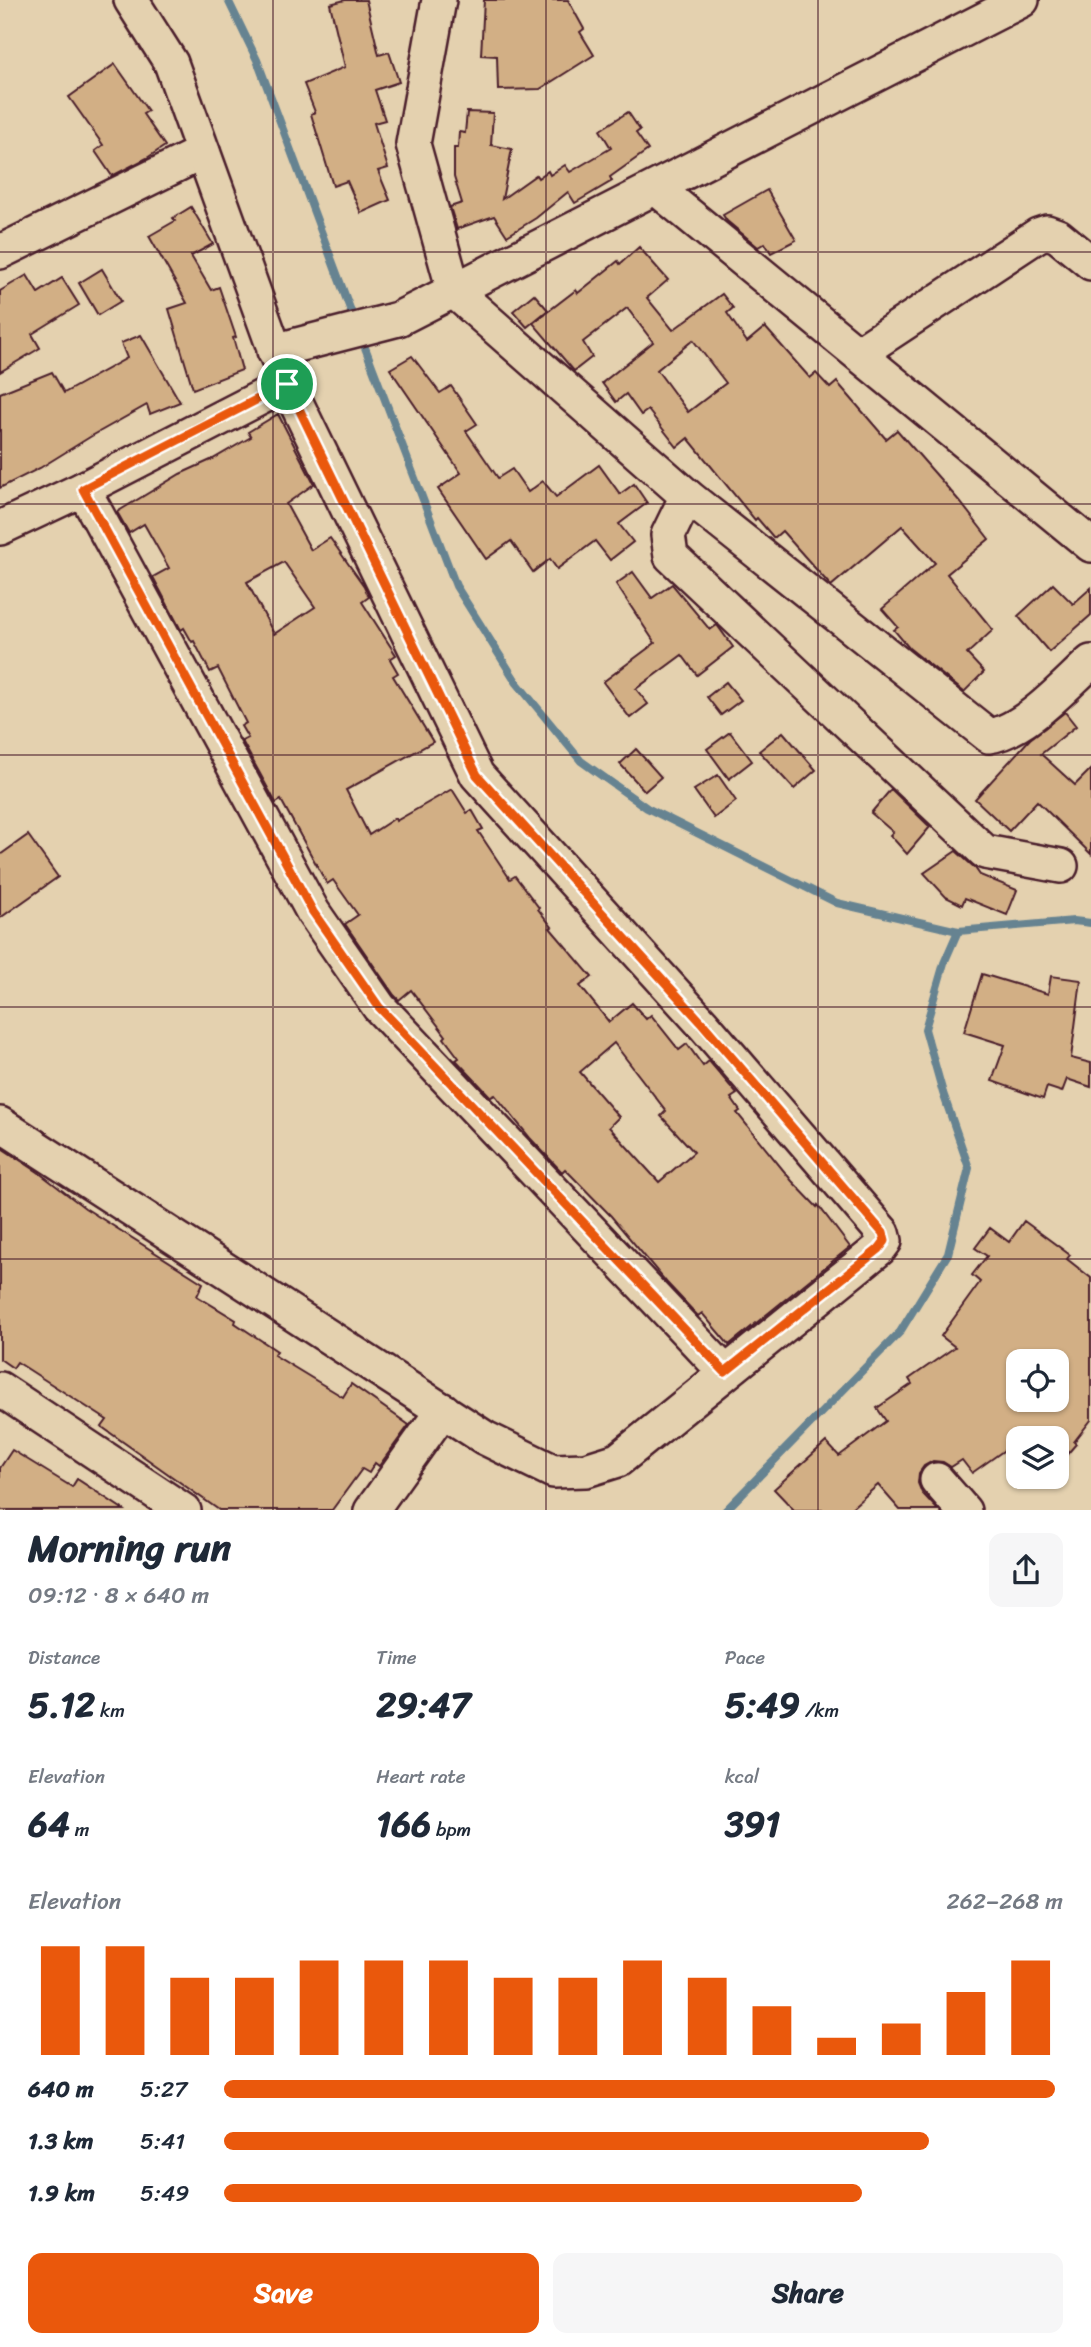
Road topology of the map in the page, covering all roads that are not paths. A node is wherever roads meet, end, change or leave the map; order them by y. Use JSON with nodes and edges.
{"nodes":[{"id":1,"x":131,"y":0,"type":"edge"},
{"id":2,"x":439,"y":0,"type":"edge"},
{"id":3,"x":1022,"y":0,"type":"edge"},
{"id":4,"x":203,"y":152,"type":"junction"},
{"id":5,"x":656,"y":188,"type":"junction"},
{"id":6,"x":0,"y":252,"type":"edge"},
{"id":7,"x":1091,"y":263,"type":"edge"},
{"id":8,"x":454,"y":291,"type":"junction"},
{"id":9,"x":274,"y":351,"type":"junction"},
{"id":10,"x":859,"y":353,"type":"junction"},
{"id":11,"x":287,"y":384,"type":"junction"},
{"id":12,"x":83,"y":489,"type":"junction"},
{"id":13,"x":687,"y":496,"type":"junction"},
{"id":14,"x":0,"y":528,"type":"edge"},
{"id":15,"x":1091,"y":545,"type":"edge"},
{"id":16,"x":1091,"y":662,"type":"edge"},
{"id":17,"x":1061,"y":866,"type":"dead end"},
{"id":18,"x":0,"y":1124,"type":"edge"},
{"id":19,"x":725,"y":1372,"type":"junction"},
{"id":20,"x":0,"y":1389,"type":"edge"},
{"id":21,"x":443,"y":1410,"type":"junction"},
{"id":22,"x":937,"y":1480,"type":"dead end"},
{"id":23,"x":184,"y":1510,"type":"edge"},
{"id":24,"x":371,"y":1510,"type":"edge"},
{"id":25,"x":964,"y":1510,"type":"edge"}],
"edges":[{"from":1,"to":4,"type":"street"},
{"from":2,"to":8,"type":"street"},
{"from":3,"to":5,"type":"street"},
{"from":4,"to":6,"type":"street"},
{"from":4,"to":9,"type":"street"},
{"from":5,"to":8,"type":"street"},
{"from":5,"to":10,"type":"street"},
{"from":7,"to":10,"type":"street"},
{"from":8,"to":9,"type":"street"},
{"from":8,"to":13,"type":"street"},
{"from":9,"to":11,"type":"street"},
{"from":10,"to":15,"type":"street"},
{"from":11,"to":12,"type":"street"},
{"from":11,"to":19,"type":"street"},
{"from":12,"to":14,"type":"street"},
{"from":12,"to":19,"type":"street"},
{"from":13,"to":16,"type":"street"},
{"from":13,"to":17,"type":"street"},
{"from":18,"to":21,"type":"street"},
{"from":19,"to":21,"type":"street"},
{"from":20,"to":23,"type":"street"},
{"from":21,"to":24,"type":"street"},
{"from":22,"to":25,"type":"street"}]}
